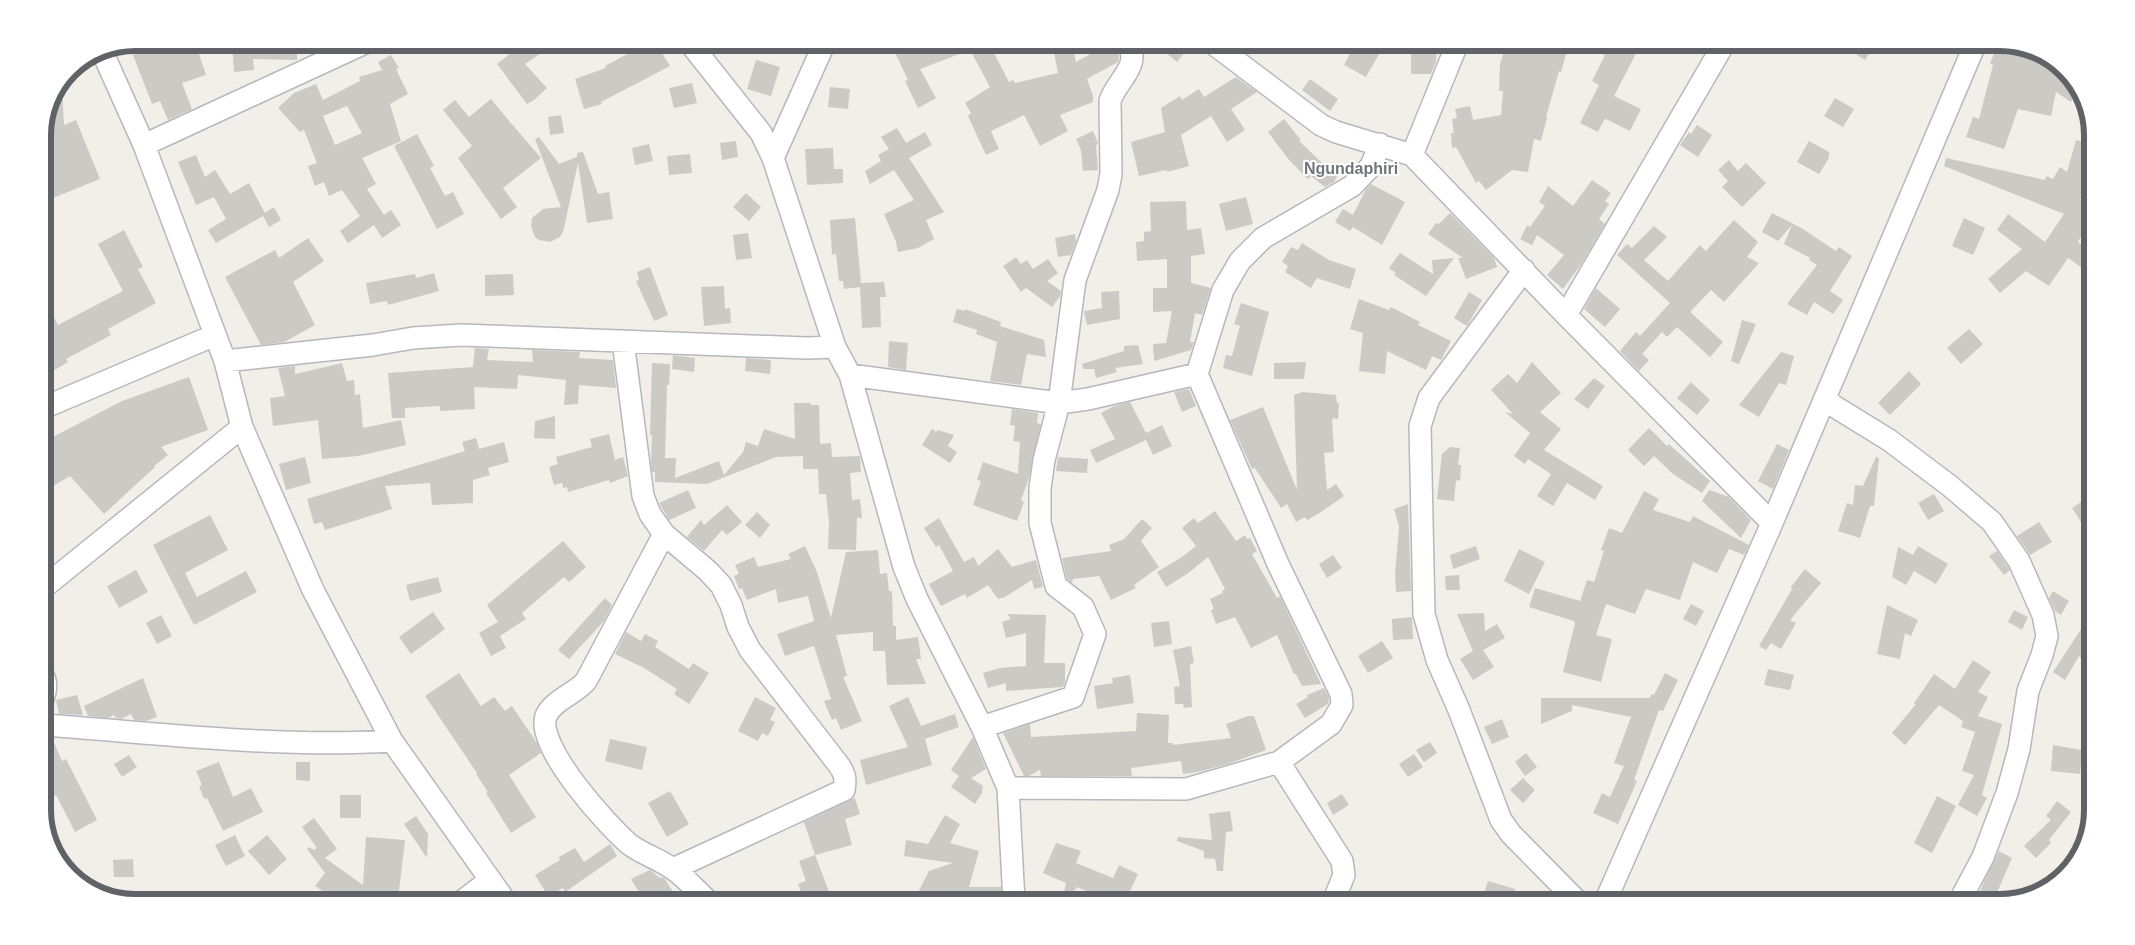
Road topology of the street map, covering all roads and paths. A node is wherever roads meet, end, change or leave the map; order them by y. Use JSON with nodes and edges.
{"nodes":[{"id":1,"x":348,"y":51,"type":"edge"},
{"id":2,"x":697,"y":51,"type":"edge"},
{"id":3,"x":821,"y":51,"type":"edge"},
{"id":4,"x":1131,"y":51,"type":"edge"},
{"id":5,"x":1223,"y":51,"type":"edge"},
{"id":6,"x":1454,"y":51,"type":"edge"},
{"id":7,"x":1720,"y":51,"type":"edge"},
{"id":8,"x":1972,"y":51,"type":"edge"},
{"id":9,"x":105,"y":57,"type":"edge"},
{"id":10,"x":1380,"y":144,"type":"junction"},
{"id":11,"x":144,"y":145,"type":"junction"},
{"id":12,"x":1412,"y":155,"type":"junction"},
{"id":13,"x":772,"y":158,"type":"junction"},
{"id":14,"x":1524,"y":270,"type":"junction"},
{"id":15,"x":1566,"y":315,"type":"junction"},
{"id":16,"x":215,"y":335,"type":"junction"},
{"id":17,"x":623,"y":341,"type":"junction"},
{"id":18,"x":835,"y":346,"type":"junction"},
{"id":19,"x":225,"y":361,"type":"junction"},
{"id":20,"x":1197,"y":374,"type":"junction"},
{"id":21,"x":850,"y":375,"type":"junction"},
{"id":22,"x":1824,"y":400,"type":"junction"},
{"id":23,"x":1059,"y":403,"type":"junction"},
{"id":24,"x":51,"y":405,"type":"edge"},
{"id":25,"x":242,"y":427,"type":"junction"},
{"id":26,"x":1772,"y":524,"type":"junction"},
{"id":27,"x":664,"y":534,"type":"junction"},
{"id":28,"x":51,"y":582,"type":"edge"},
{"id":29,"x":51,"y":726,"type":"edge"},
{"id":30,"x":982,"y":727,"type":"junction"},
{"id":31,"x":392,"y":741,"type":"junction"},
{"id":32,"x":1279,"y":762,"type":"junction"},
{"id":33,"x":1008,"y":788,"type":"junction"},
{"id":34,"x":673,"y":869,"type":"junction"},
{"id":35,"x":490,"y":880,"type":"junction"},
{"id":36,"x":472,"y":894,"type":"edge"},
{"id":37,"x":500,"y":894,"type":"edge"},
{"id":38,"x":700,"y":894,"type":"edge"},
{"id":39,"x":1014,"y":894,"type":"edge"},
{"id":40,"x":1336,"y":894,"type":"edge"},
{"id":41,"x":1570,"y":894,"type":"edge"},
{"id":42,"x":1609,"y":894,"type":"edge"},
{"id":43,"x":1963,"y":894,"type":"edge"}],
"edges":[{"from":1,"to":11,"type":"street"},
{"from":2,"to":13,"type":"street"},
{"from":3,"to":13,"type":"street"},
{"from":4,"to":23,"type":"street"},
{"from":5,"to":10,"type":"street"},
{"from":6,"to":12,"type":"street"},
{"from":7,"to":15,"type":"street"},
{"from":8,"to":22,"type":"street"},
{"from":9,"to":11,"type":"street"},
{"from":10,"to":12,"type":"street"},
{"from":10,"to":20,"type":"street"},
{"from":11,"to":16,"type":"street"},
{"from":12,"to":14,"type":"street"},
{"from":13,"to":18,"type":"street"},
{"from":14,"to":15,"type":"street"},
{"from":14,"to":41,"type":"street"},
{"from":15,"to":26,"type":"street"},
{"from":16,"to":19,"type":"street"},
{"from":16,"to":24,"type":"street"},
{"from":17,"to":18,"type":"street"},
{"from":17,"to":19,"type":"street"},
{"from":17,"to":27,"type":"street"},
{"from":18,"to":21,"type":"street"},
{"from":19,"to":25,"type":"street"},
{"from":20,"to":23,"type":"street"},
{"from":20,"to":32,"type":"street"},
{"from":21,"to":23,"type":"street"},
{"from":21,"to":30,"type":"street"},
{"from":22,"to":26,"type":"street"},
{"from":22,"to":43,"type":"street"},
{"from":23,"to":30,"type":"street"},
{"from":25,"to":28,"type":"street"},
{"from":25,"to":31,"type":"street"},
{"from":26,"to":42,"type":"street"},
{"from":27,"to":34,"type":"street"},
{"from":27,"to":34,"type":"street"},
{"from":29,"to":31,"type":"street"},
{"from":30,"to":33,"type":"street"},
{"from":31,"to":35,"type":"street"},
{"from":32,"to":33,"type":"street"},
{"from":32,"to":40,"type":"street"},
{"from":33,"to":39,"type":"street"},
{"from":34,"to":38,"type":"street"},
{"from":35,"to":36,"type":"street"},
{"from":35,"to":37,"type":"street"}]}
